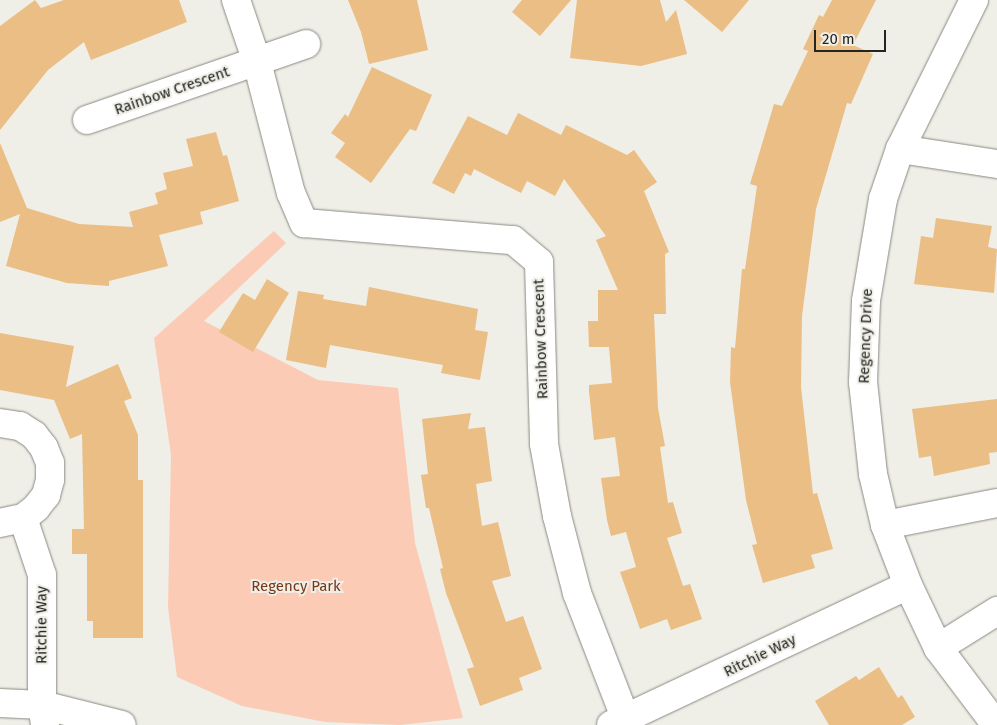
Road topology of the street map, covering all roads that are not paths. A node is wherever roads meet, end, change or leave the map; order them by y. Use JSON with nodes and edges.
{"nodes":[{"id":1,"x":236,"y":0,"type":"edge"},
{"id":2,"x":974,"y":0,"type":"edge"},
{"id":3,"x":306,"y":44,"type":"dead end"},
{"id":4,"x":256,"y":62,"type":"junction"},
{"id":5,"x":87,"y":120,"type":"dead end"},
{"id":6,"x":900,"y":149,"type":"junction"},
{"id":7,"x":997,"y":164,"type":"edge"},
{"id":8,"x":0,"y":423,"type":"edge"},
{"id":9,"x":997,"y":503,"type":"edge"},
{"id":10,"x":12,"y":521,"type":"edge"},
{"id":11,"x":885,"y":525,"type":"junction"},
{"id":12,"x":908,"y":585,"type":"junction"},
{"id":13,"x":997,"y":611,"type":"edge"},
{"id":14,"x":938,"y":648,"type":"junction"},
{"id":15,"x":0,"y":703,"type":"edge"},
{"id":16,"x":43,"y":715,"type":"edge"},
{"id":17,"x":621,"y":723,"type":"edge"},
{"id":18,"x":122,"y":725,"type":"edge"},
{"id":19,"x":996,"y":725,"type":"edge"}],
"edges":[{"from":1,"to":4,"type":"street","name":"Rainbow Crescent"},
{"from":2,"to":6,"type":"street","name":"Regency Drive"},
{"from":3,"to":4,"type":"street","name":"Rainbow Crescent"},
{"from":4,"to":5,"type":"street","name":"Rainbow Crescent"},
{"from":4,"to":17,"type":"street","name":"Rainbow Crescent"},
{"from":6,"to":7,"type":"street"},
{"from":6,"to":11,"type":"street","name":"Regency Drive"},
{"from":8,"to":10,"type":"street","name":"Ritchie Way"},
{"from":9,"to":11,"type":"street"},
{"from":10,"to":16,"type":"street","name":"Ritchie Way"},
{"from":11,"to":12,"type":"street","name":"Regency Drive"},
{"from":12,"to":14,"type":"street","name":"Regency Drive"},
{"from":12,"to":17,"type":"street","name":"Ritchie Way"},
{"from":13,"to":14,"type":"street"},
{"from":14,"to":19,"type":"street","name":"Regency Drive"},
{"from":15,"to":16,"type":"street"},
{"from":16,"to":18,"type":"street"}]}
